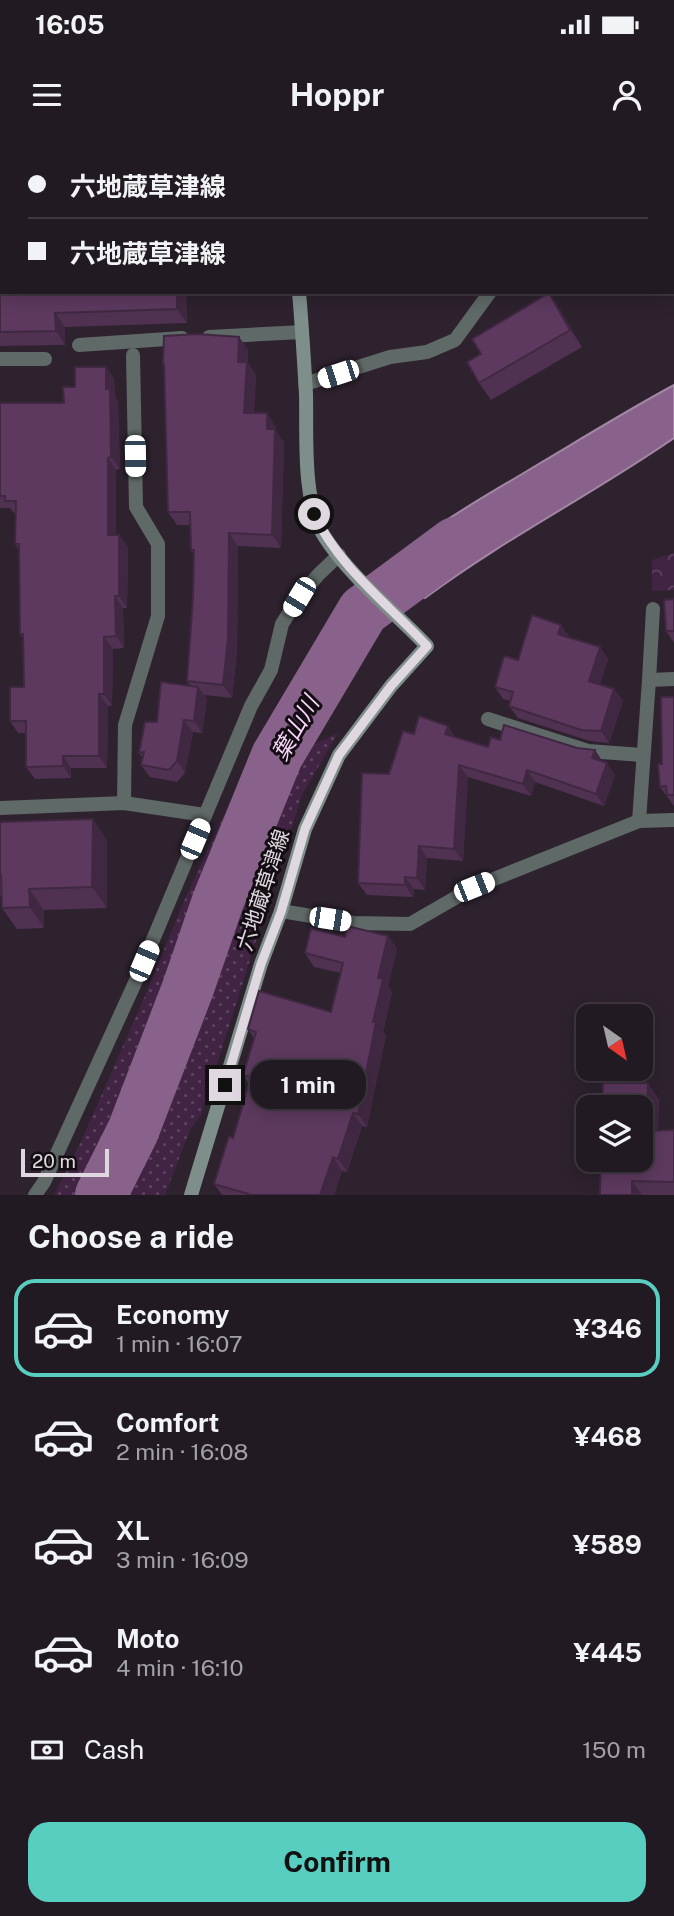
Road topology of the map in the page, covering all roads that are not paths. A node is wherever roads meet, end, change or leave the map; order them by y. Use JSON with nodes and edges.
{"nodes":[{"id":1,"x":299,"y":294,"type":"edge"},
{"id":2,"x":489,"y":294,"type":"edge"},
{"id":3,"x":302,"y":332,"type":"junction"},
{"id":4,"x":79,"y":345,"type":"dead end"},
{"id":5,"x":134,"y":355,"type":"dead end"},
{"id":6,"x":0,"y":359,"type":"edge"},
{"id":7,"x":44,"y":359,"type":"dead end"},
{"id":8,"x":305,"y":384,"type":"junction"},
{"id":9,"x":339,"y":555,"type":"junction"},
{"id":10,"x":653,"y":609,"type":"dead end"},
{"id":11,"x":674,"y":679,"type":"edge"},
{"id":12,"x":649,"y":680,"type":"junction"},
{"id":13,"x":488,"y":719,"type":"dead end"},
{"id":14,"x":642,"y":755,"type":"junction"},
{"id":15,"x":124,"y":803,"type":"junction"},
{"id":16,"x":0,"y":808,"type":"edge"},
{"id":17,"x":205,"y":815,"type":"junction"},
{"id":18,"x":674,"y":820,"type":"edge"},
{"id":19,"x":639,"y":821,"type":"junction"},
{"id":20,"x":281,"y":912,"type":"junction"},
{"id":21,"x":36,"y":1195,"type":"edge"},
{"id":22,"x":191,"y":1195,"type":"edge"}],
"edges":[{"from":1,"to":3,"type":"main road","name":"六地蔵草津線"},
{"from":2,"to":8,"type":"street"},
{"from":3,"to":4,"type":"street"},
{"from":3,"to":8,"type":"main road","name":"六地蔵草津線"},
{"from":5,"to":15,"type":"street"},
{"from":6,"to":7,"type":"street"},
{"from":8,"to":9,"type":"main road","name":"六地蔵草津線"},
{"from":9,"to":17,"type":"street"},
{"from":9,"to":20,"type":"main road","name":"六地蔵草津線"},
{"from":10,"to":12,"type":"street"},
{"from":11,"to":12,"type":"street"},
{"from":12,"to":14,"type":"street"},
{"from":13,"to":14,"type":"street"},
{"from":14,"to":19,"type":"street"},
{"from":15,"to":16,"type":"street"},
{"from":15,"to":17,"type":"street"},
{"from":17,"to":21,"type":"street"},
{"from":18,"to":19,"type":"street"},
{"from":19,"to":20,"type":"street"},
{"from":20,"to":22,"type":"main road","name":"六地蔵草津線"}]}
